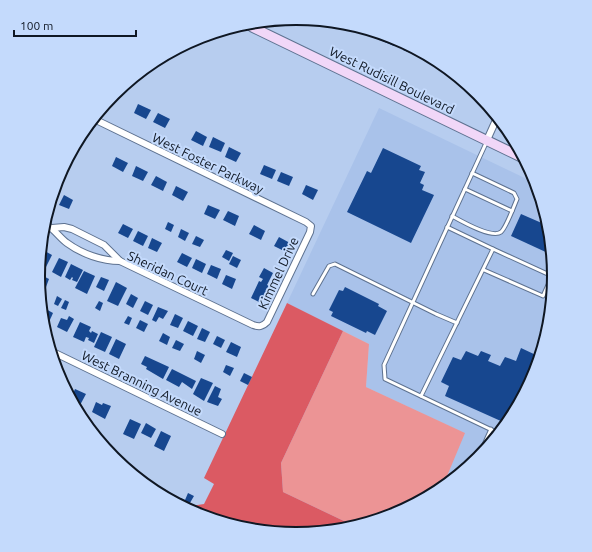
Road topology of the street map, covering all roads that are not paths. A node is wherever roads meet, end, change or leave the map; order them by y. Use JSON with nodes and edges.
{"nodes":[{"id":1,"x":255,"y":28,"type":"edge"},
{"id":2,"x":98,"y":121,"type":"edge"},
{"id":3,"x":495,"y":123,"type":"edge"},
{"id":4,"x":487,"y":140,"type":"junction"},
{"id":5,"x":515,"y":155,"type":"edge"},
{"id":6,"x":472,"y":172,"type":"junction"},
{"id":7,"x":465,"y":189,"type":"junction"},
{"id":8,"x":512,"y":211,"type":"junction"},
{"id":9,"x":452,"y":216,"type":"junction"},
{"id":10,"x":311,"y":226,"type":"joint"},
{"id":11,"x":50,"y":227,"type":"edge"},
{"id":12,"x":447,"y":227,"type":"junction"},
{"id":13,"x":494,"y":249,"type":"junction"},
{"id":14,"x":120,"y":262,"type":"junction"},
{"id":15,"x":484,"y":270,"type":"junction"},
{"id":16,"x":547,"y":274,"type":"edge"},
{"id":17,"x":546,"y":289,"type":"edge"},
{"id":18,"x":313,"y":294,"type":"dead end"},
{"id":19,"x":413,"y":303,"type":"junction"},
{"id":20,"x":457,"y":323,"type":"junction"},
{"id":21,"x":261,"y":326,"type":"joint"},
{"id":22,"x":57,"y":354,"type":"edge"},
{"id":23,"x":421,"y":396,"type":"junction"},
{"id":24,"x":491,"y":429,"type":"junction"},
{"id":25,"x":494,"y":431,"type":"edge"},
{"id":26,"x":222,"y":434,"type":"dead end"},
{"id":27,"x":486,"y":439,"type":"edge"}],
"edges":[{"from":1,"to":4,"type":"street","name":"West Rudisill Boulevard"},
{"from":2,"to":10,"type":"street","name":"West Foster Parkway"},
{"from":3,"to":4,"type":"street"},
{"from":4,"to":5,"type":"street","name":"West Rudisill Boulevard"},
{"from":4,"to":6,"type":"lane"},
{"from":6,"to":7,"type":"lane"},
{"from":6,"to":8,"type":"lane"},
{"from":7,"to":8,"type":"lane"},
{"from":7,"to":9,"type":"lane"},
{"from":8,"to":9,"type":"lane"},
{"from":9,"to":12,"type":"lane"},
{"from":10,"to":21,"type":"street","name":"Kimmel Drive"},
{"from":11,"to":14,"type":"street","name":"Sheridan Court"},
{"from":11,"to":14,"type":"street"},
{"from":12,"to":13,"type":"lane"},
{"from":12,"to":19,"type":"lane"},
{"from":13,"to":15,"type":"lane"},
{"from":13,"to":16,"type":"lane"},
{"from":14,"to":21,"type":"street","name":"Sheridan Court"},
{"from":15,"to":17,"type":"lane"},
{"from":15,"to":20,"type":"lane"},
{"from":18,"to":19,"type":"lane"},
{"from":19,"to":20,"type":"lane"},
{"from":19,"to":23,"type":"lane"},
{"from":20,"to":23,"type":"lane"},
{"from":22,"to":26,"type":"street","name":"West Branning Avenue"},
{"from":23,"to":24,"type":"lane"},
{"from":24,"to":25,"type":"lane"},
{"from":24,"to":27,"type":"lane"}]}
